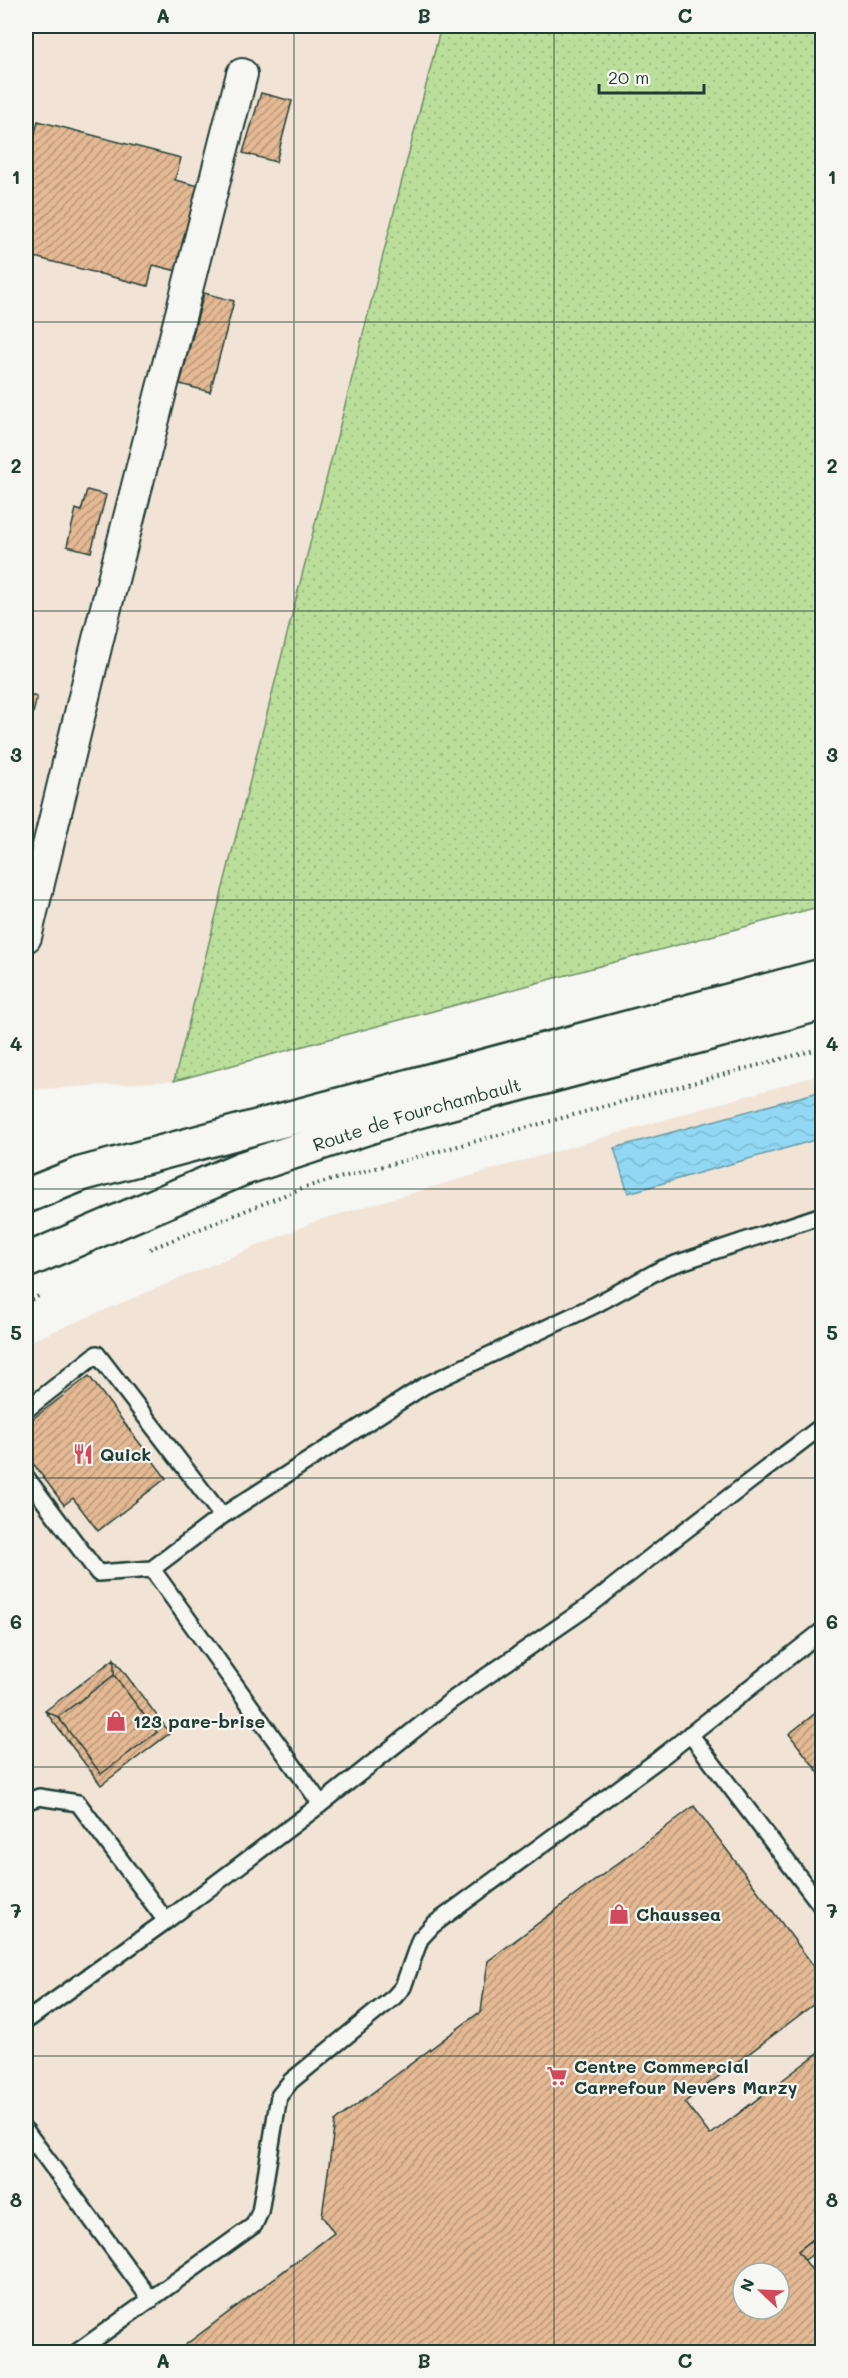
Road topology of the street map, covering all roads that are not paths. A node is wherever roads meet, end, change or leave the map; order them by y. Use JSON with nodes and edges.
{"nodes":[{"id":1,"x":242,"y":74,"type":"dead end"},
{"id":2,"x":26,"y":937,"type":"edge"},
{"id":3,"x":822,"y":976,"type":"edge"},
{"id":4,"x":822,"y":1003,"type":"edge"},
{"id":5,"x":26,"y":1196,"type":"edge"},
{"id":6,"x":822,"y":1215,"type":"edge"},
{"id":7,"x":26,"y":1261,"type":"edge"},
{"id":8,"x":26,"y":1410,"type":"edge"},
{"id":9,"x":822,"y":1426,"type":"edge"},
{"id":10,"x":26,"y":1477,"type":"edge"},
{"id":11,"x":222,"y":1516,"type":"junction"},
{"id":12,"x":152,"y":1569,"type":"junction"},
{"id":13,"x":822,"y":1631,"type":"edge"},
{"id":14,"x":690,"y":1734,"type":"junction"},
{"id":15,"x":26,"y":1802,"type":"edge"},
{"id":16,"x":321,"y":1804,"type":"junction"},
{"id":17,"x":821,"y":1908,"type":"edge"},
{"id":18,"x":165,"y":1921,"type":"junction"},
{"id":19,"x":26,"y":2021,"type":"edge"},
{"id":20,"x":26,"y":2131,"type":"edge"},
{"id":21,"x":151,"y":2300,"type":"junction"},
{"id":22,"x":77,"y":2352,"type":"edge"}],
"edges":[{"from":1,"to":2,"type":"street"},
{"from":3,"to":5,"type":"main road"},
{"from":4,"to":7,"type":"main road","name":"Route de Fourchambault"},
{"from":6,"to":11,"type":"lane"},
{"from":8,"to":11,"type":"lane"},
{"from":9,"to":16,"type":"lane"},
{"from":10,"to":12,"type":"lane"},
{"from":11,"to":12,"type":"lane"},
{"from":12,"to":16,"type":"lane"},
{"from":13,"to":14,"type":"lane"},
{"from":14,"to":17,"type":"lane"},
{"from":14,"to":21,"type":"lane"},
{"from":15,"to":18,"type":"lane"},
{"from":16,"to":18,"type":"lane"},
{"from":18,"to":19,"type":"lane"},
{"from":20,"to":21,"type":"lane"},
{"from":21,"to":22,"type":"lane"}]}
